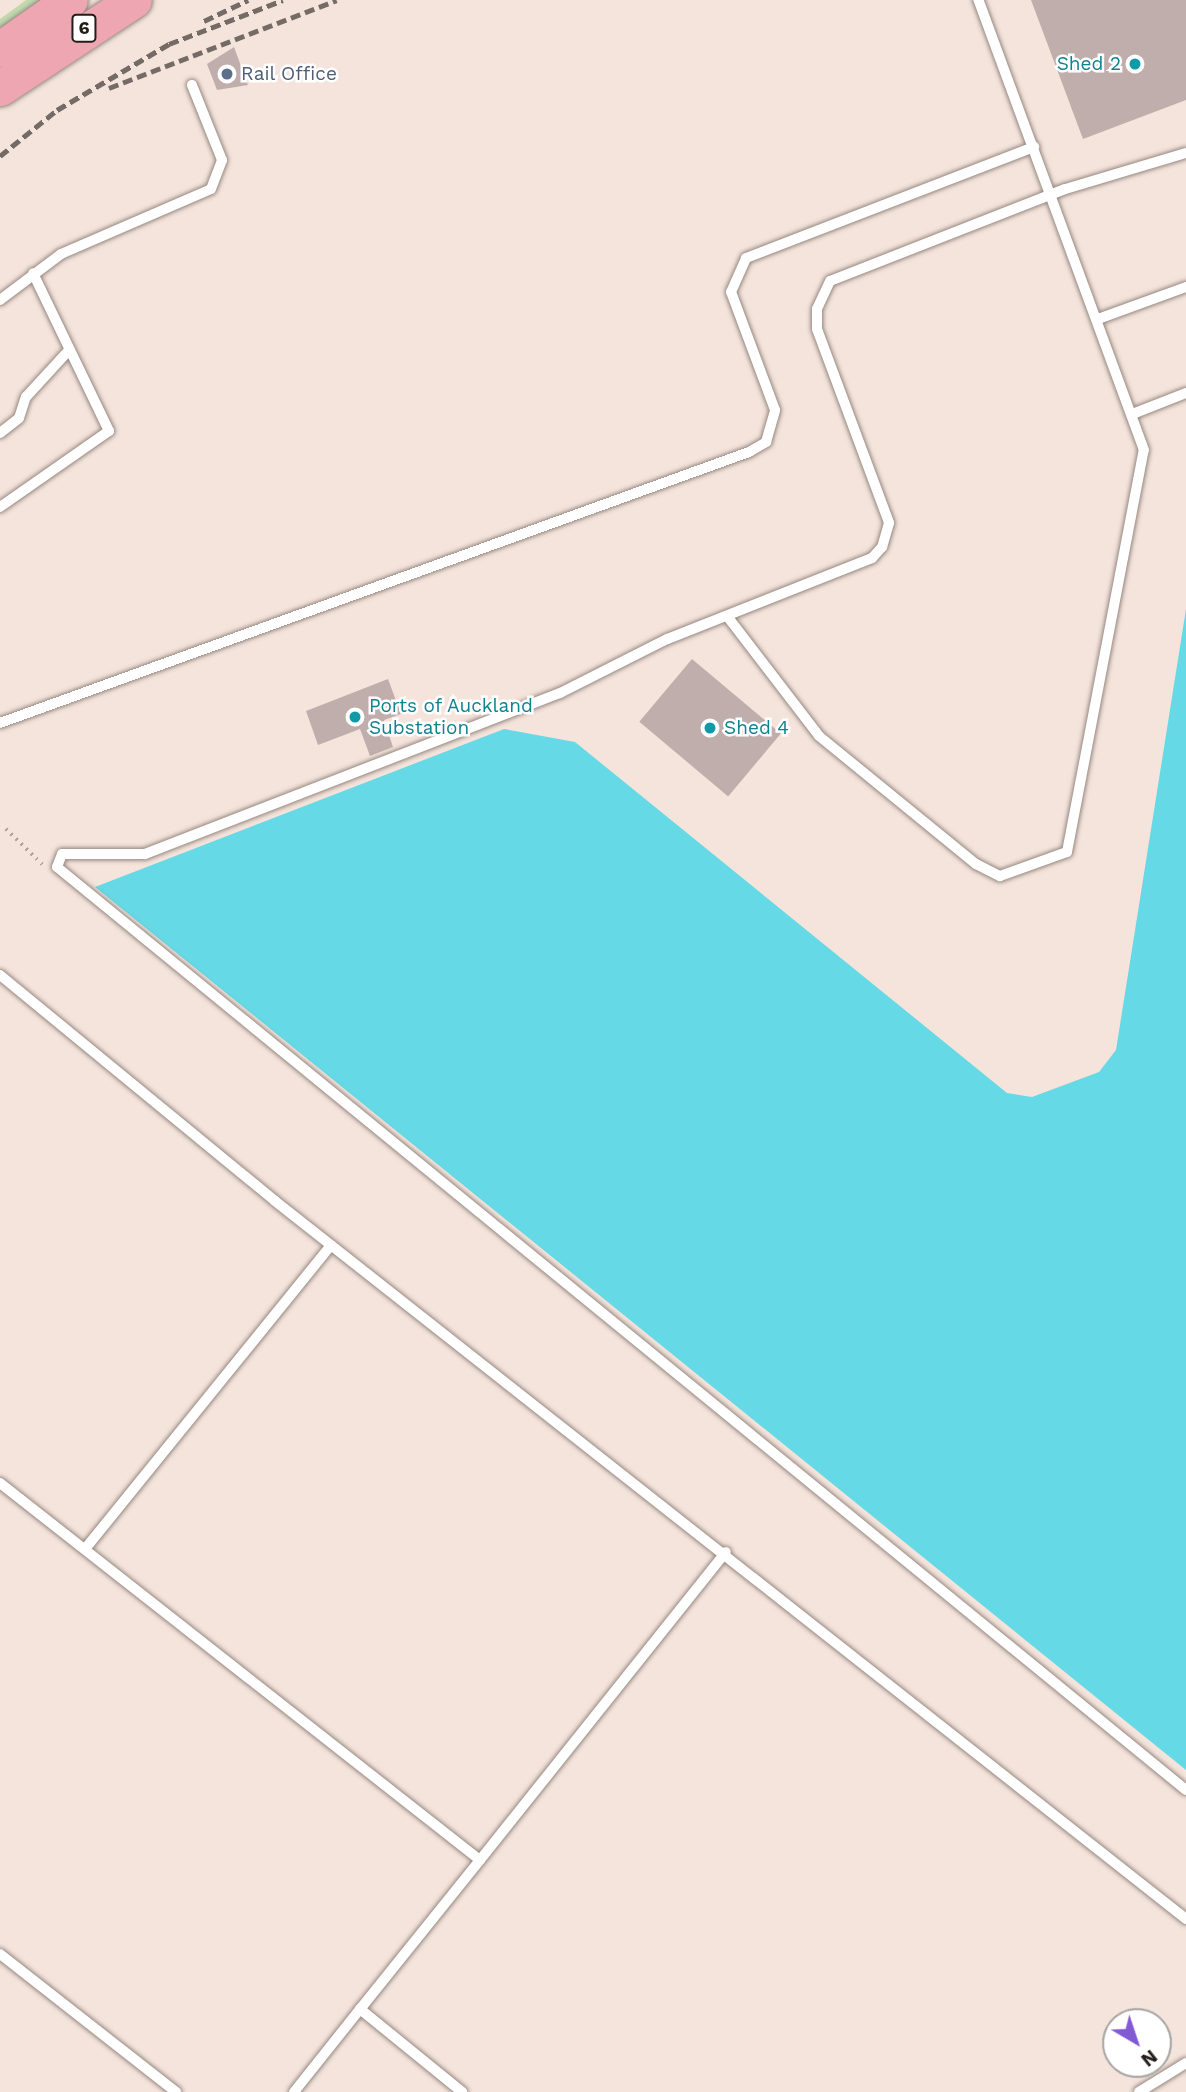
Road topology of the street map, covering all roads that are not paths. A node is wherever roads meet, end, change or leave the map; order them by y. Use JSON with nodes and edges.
{"nodes":[{"id":1,"x":70,"y":0,"type":"edge"},
{"id":2,"x":134,"y":0,"type":"edge"},
{"id":3,"x":978,"y":0,"type":"edge"},
{"id":4,"x":0,"y":49,"type":"edge"},
{"id":5,"x":192,"y":85,"type":"dead end"},
{"id":6,"x":0,"y":88,"type":"edge"},
{"id":7,"x":1034,"y":147,"type":"junction"},
{"id":8,"x":1186,"y":153,"type":"edge"},
{"id":9,"x":1051,"y":194,"type":"junction"},
{"id":10,"x":33,"y":273,"type":"junction"},
{"id":11,"x":1186,"y":287,"type":"edge"},
{"id":12,"x":0,"y":300,"type":"edge"},
{"id":13,"x":1098,"y":319,"type":"junction"},
{"id":14,"x":69,"y":350,"type":"junction"},
{"id":15,"x":1186,"y":393,"type":"edge"},
{"id":16,"x":1135,"y":413,"type":"junction"},
{"id":17,"x":0,"y":433,"type":"edge"},
{"id":18,"x":0,"y":507,"type":"edge"},
{"id":19,"x":727,"y":616,"type":"junction"},
{"id":20,"x":0,"y":723,"type":"edge"},
{"id":21,"x":0,"y":975,"type":"edge"},
{"id":22,"x":331,"y":1245,"type":"junction"},
{"id":23,"x":0,"y":1483,"type":"edge"},
{"id":24,"x":85,"y":1549,"type":"junction"},
{"id":25,"x":726,"y":1552,"type":"junction"},
{"id":26,"x":1186,"y":1790,"type":"edge"},
{"id":27,"x":480,"y":1860,"type":"junction"},
{"id":28,"x":1186,"y":1919,"type":"edge"},
{"id":29,"x":0,"y":1954,"type":"edge"},
{"id":30,"x":360,"y":2009,"type":"junction"},
{"id":31,"x":1186,"y":2063,"type":"edge"},
{"id":32,"x":176,"y":2092,"type":"edge"},
{"id":33,"x":294,"y":2092,"type":"edge"},
{"id":34,"x":463,"y":2092,"type":"edge"},
{"id":35,"x":1139,"y":2092,"type":"edge"}],
"edges":[{"from":1,"to":4,"type":"main road","number":"6"},
{"from":2,"to":6,"type":"main road","number":"6"},
{"from":3,"to":7,"type":"lane"},
{"from":5,"to":10,"type":"lane"},
{"from":7,"to":9,"type":"lane"},
{"from":7,"to":20,"type":"lane"},
{"from":8,"to":9,"type":"lane"},
{"from":9,"to":13,"type":"lane"},
{"from":9,"to":19,"type":"lane"},
{"from":10,"to":12,"type":"lane"},
{"from":10,"to":14,"type":"lane"},
{"from":11,"to":13,"type":"lane"},
{"from":13,"to":16,"type":"lane"},
{"from":14,"to":17,"type":"lane"},
{"from":14,"to":18,"type":"lane"},
{"from":15,"to":16,"type":"lane"},
{"from":16,"to":19,"type":"lane"},
{"from":19,"to":26,"type":"lane"},
{"from":21,"to":22,"type":"lane"},
{"from":22,"to":24,"type":"lane"},
{"from":22,"to":25,"type":"lane"},
{"from":23,"to":24,"type":"lane"},
{"from":24,"to":27,"type":"lane"},
{"from":25,"to":27,"type":"lane"},
{"from":25,"to":28,"type":"lane"},
{"from":27,"to":30,"type":"lane"},
{"from":29,"to":32,"type":"lane"},
{"from":30,"to":33,"type":"lane"},
{"from":30,"to":34,"type":"lane"},
{"from":31,"to":35,"type":"lane"}]}
